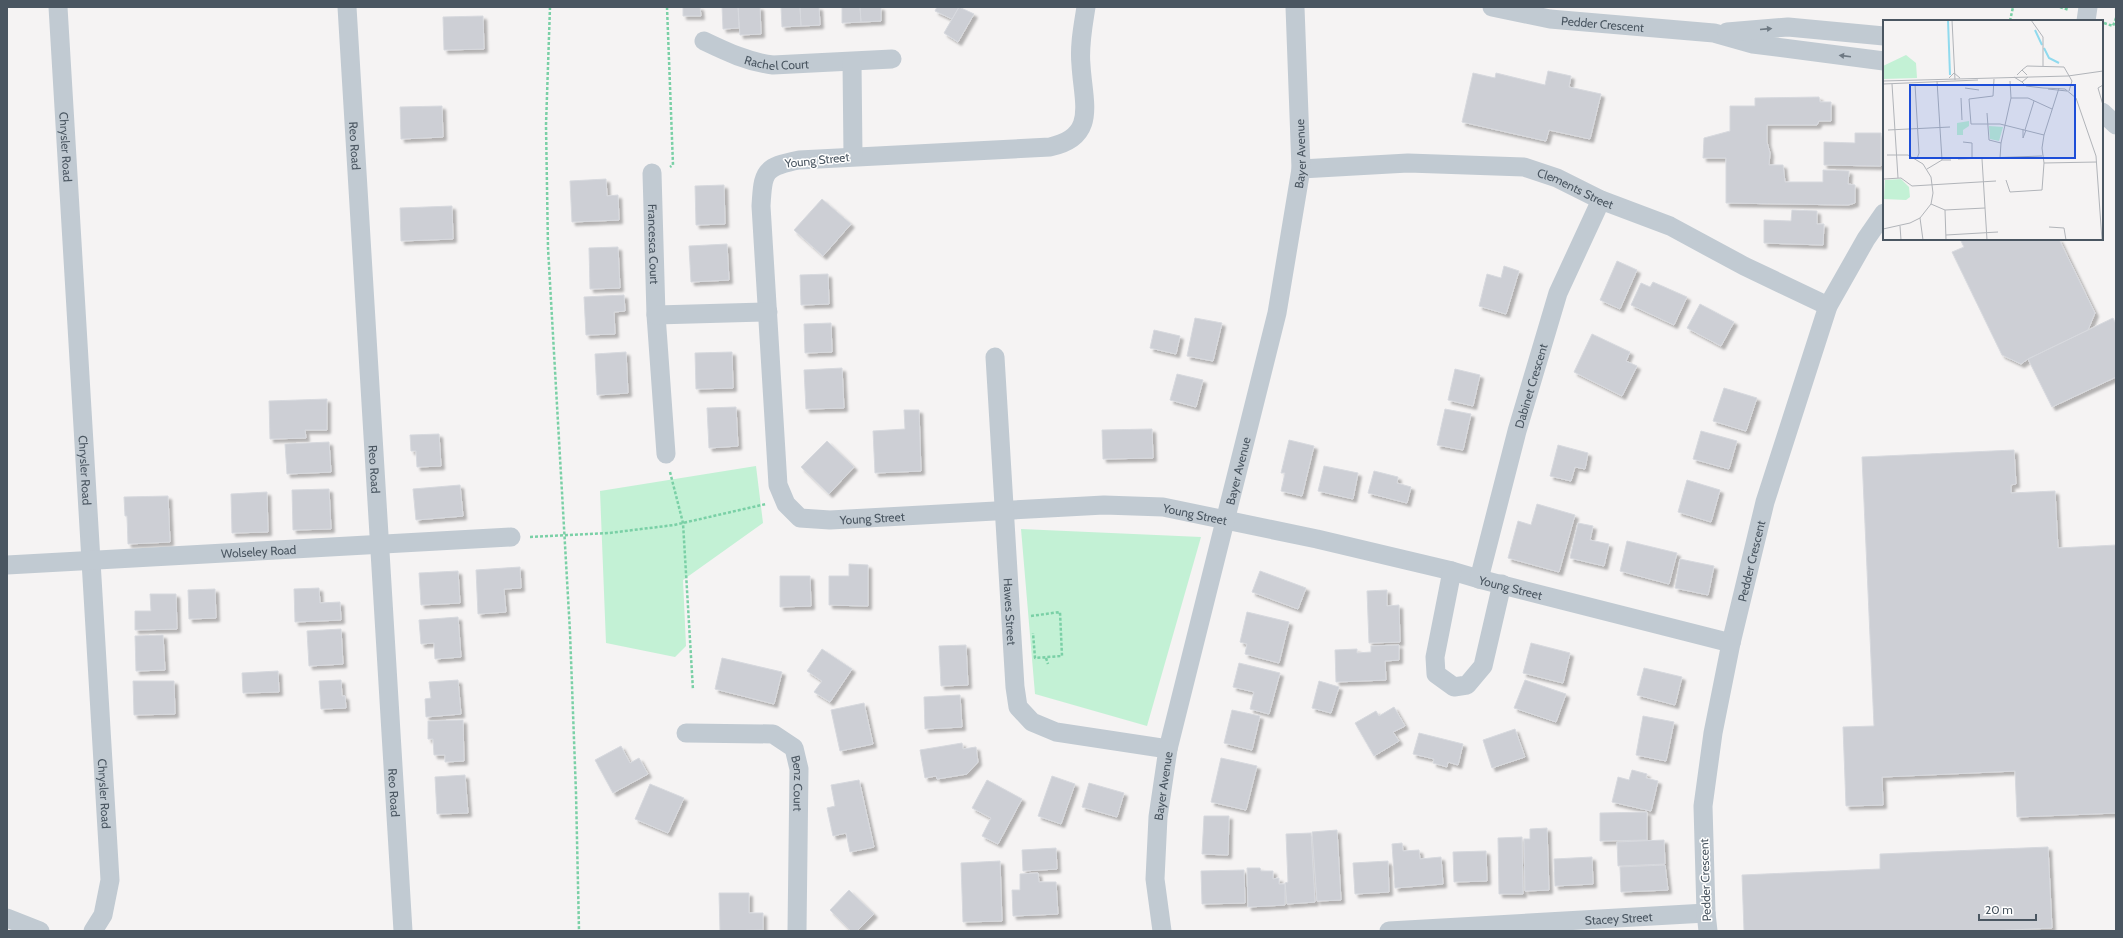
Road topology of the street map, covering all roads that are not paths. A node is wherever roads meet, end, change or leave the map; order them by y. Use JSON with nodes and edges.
{"nodes":[{"id":1,"x":58,"y":7,"type":"edge"},
{"id":2,"x":347,"y":7,"type":"edge"},
{"id":3,"x":1086,"y":7,"type":"edge"},
{"id":4,"x":1295,"y":7,"type":"edge"},
{"id":5,"x":1492,"y":7,"type":"edge"},
{"id":6,"x":2088,"y":7,"type":"edge"},
{"id":7,"x":2086,"y":20,"type":"edge"},
{"id":8,"x":1714,"y":34,"type":"junction"},
{"id":9,"x":1883,"y":36,"type":"edge"},
{"id":10,"x":704,"y":41,"type":"dead end"},
{"id":11,"x":892,"y":59,"type":"dead end"},
{"id":12,"x":1883,"y":61,"type":"edge"},
{"id":13,"x":852,"y":62,"type":"junction"},
{"id":14,"x":2103,"y":113,"type":"edge"},
{"id":15,"x":2116,"y":125,"type":"edge"},
{"id":16,"x":853,"y":156,"type":"junction"},
{"id":17,"x":1301,"y":169,"type":"junction"},
{"id":18,"x":652,"y":178,"type":"road end"},
{"id":19,"x":1601,"y":200,"type":"junction"},
{"id":20,"x":1883,"y":214,"type":"edge"},
{"id":21,"x":1828,"y":306,"type":"junction"},
{"id":22,"x":768,"y":312,"type":"junction"},
{"id":23,"x":656,"y":315,"type":"junction"},
{"id":24,"x":995,"y":356,"type":"dead end"},
{"id":25,"x":666,"y":454,"type":"road end"},
{"id":26,"x":1005,"y":511,"type":"junction"},
{"id":27,"x":1226,"y":519,"type":"junction"},
{"id":28,"x":511,"y":537,"type":"road end"},
{"id":29,"x":380,"y":545,"type":"junction"},
{"id":30,"x":91,"y":560,"type":"junction"},
{"id":31,"x":7,"y":565,"type":"edge"},
{"id":32,"x":1452,"y":570,"type":"junction"},
{"id":33,"x":1479,"y":579,"type":"junction"},
{"id":34,"x":1502,"y":584,"type":"junction"},
{"id":35,"x":1731,"y":643,"type":"junction"},
{"id":36,"x":686,"y":733,"type":"dead end"},
{"id":37,"x":1168,"y":749,"type":"junction"},
{"id":38,"x":7,"y":918,"type":"edge"},
{"id":39,"x":1707,"y":922,"type":"edge"},
{"id":40,"x":40,"y":931,"type":"edge"},
{"id":41,"x":93,"y":931,"type":"edge"},
{"id":42,"x":403,"y":931,"type":"edge"},
{"id":43,"x":798,"y":931,"type":"edge"},
{"id":44,"x":1162,"y":931,"type":"edge"},
{"id":45,"x":1389,"y":931,"type":"edge"}],
"edges":[{"from":1,"to":30,"type":"street","name":"Chrysler Road"},
{"from":2,"to":29,"type":"street","name":"Reo Road"},
{"from":3,"to":16,"type":"street","name":"Young Street"},
{"from":4,"to":17,"type":"street","name":"Bayer Avenue"},
{"from":5,"to":8,"type":"street","name":"Pedder Crescent"},
{"from":6,"to":7,"type":"street"},
{"from":8,"to":9,"type":"street","name":"Pedder Crescent","one_way":true},
{"from":12,"to":8,"type":"street","name":"Pedder Crescent","one_way":true},
{"from":10,"to":13,"type":"street","name":"Rachel Court"},
{"from":11,"to":13,"type":"street","name":"Rachel Court"},
{"from":13,"to":16,"type":"street"},
{"from":14,"to":15,"type":"street"},
{"from":16,"to":22,"type":"street","name":"Young Street"},
{"from":17,"to":19,"type":"street","name":"Clements Street"},
{"from":17,"to":27,"type":"street","name":"Bayer Avenue"},
{"from":18,"to":23,"type":"street","name":"Francesca Court"},
{"from":19,"to":21,"type":"street","name":"Clements Street"},
{"from":19,"to":33,"type":"street","name":"Dabinet Crescent"},
{"from":20,"to":21,"type":"street","name":"Pedder Crescent"},
{"from":21,"to":35,"type":"street","name":"Pedder Crescent"},
{"from":22,"to":23,"type":"street"},
{"from":22,"to":26,"type":"street","name":"Young Street"},
{"from":23,"to":25,"type":"street","name":"Francesca Court"},
{"from":24,"to":26,"type":"street","name":"Hawes Street"},
{"from":26,"to":27,"type":"street","name":"Young Street"},
{"from":26,"to":37,"type":"street","name":"Hawes Street"},
{"from":27,"to":32,"type":"street","name":"Young Street"},
{"from":27,"to":37,"type":"street","name":"Bayer Avenue"},
{"from":28,"to":29,"type":"street","name":"Wolseley Road"},
{"from":29,"to":30,"type":"street","name":"Wolseley Road"},
{"from":29,"to":42,"type":"street","name":"Reo Road"},
{"from":30,"to":31,"type":"street","name":"Wolseley Road"},
{"from":30,"to":41,"type":"street","name":"Chrysler Road"},
{"from":32,"to":33,"type":"street","name":"Young Street"},
{"from":32,"to":34,"type":"street"},
{"from":33,"to":34,"type":"street","name":"Young Street"},
{"from":34,"to":35,"type":"street","name":"Young Street"},
{"from":35,"to":39,"type":"street","name":"Pedder Crescent"},
{"from":36,"to":43,"type":"street","name":"Benz Court"},
{"from":37,"to":44,"type":"street","name":"Bayer Avenue"},
{"from":38,"to":40,"type":"street"},
{"from":39,"to":45,"type":"street","name":"Stacey Street"}]}
